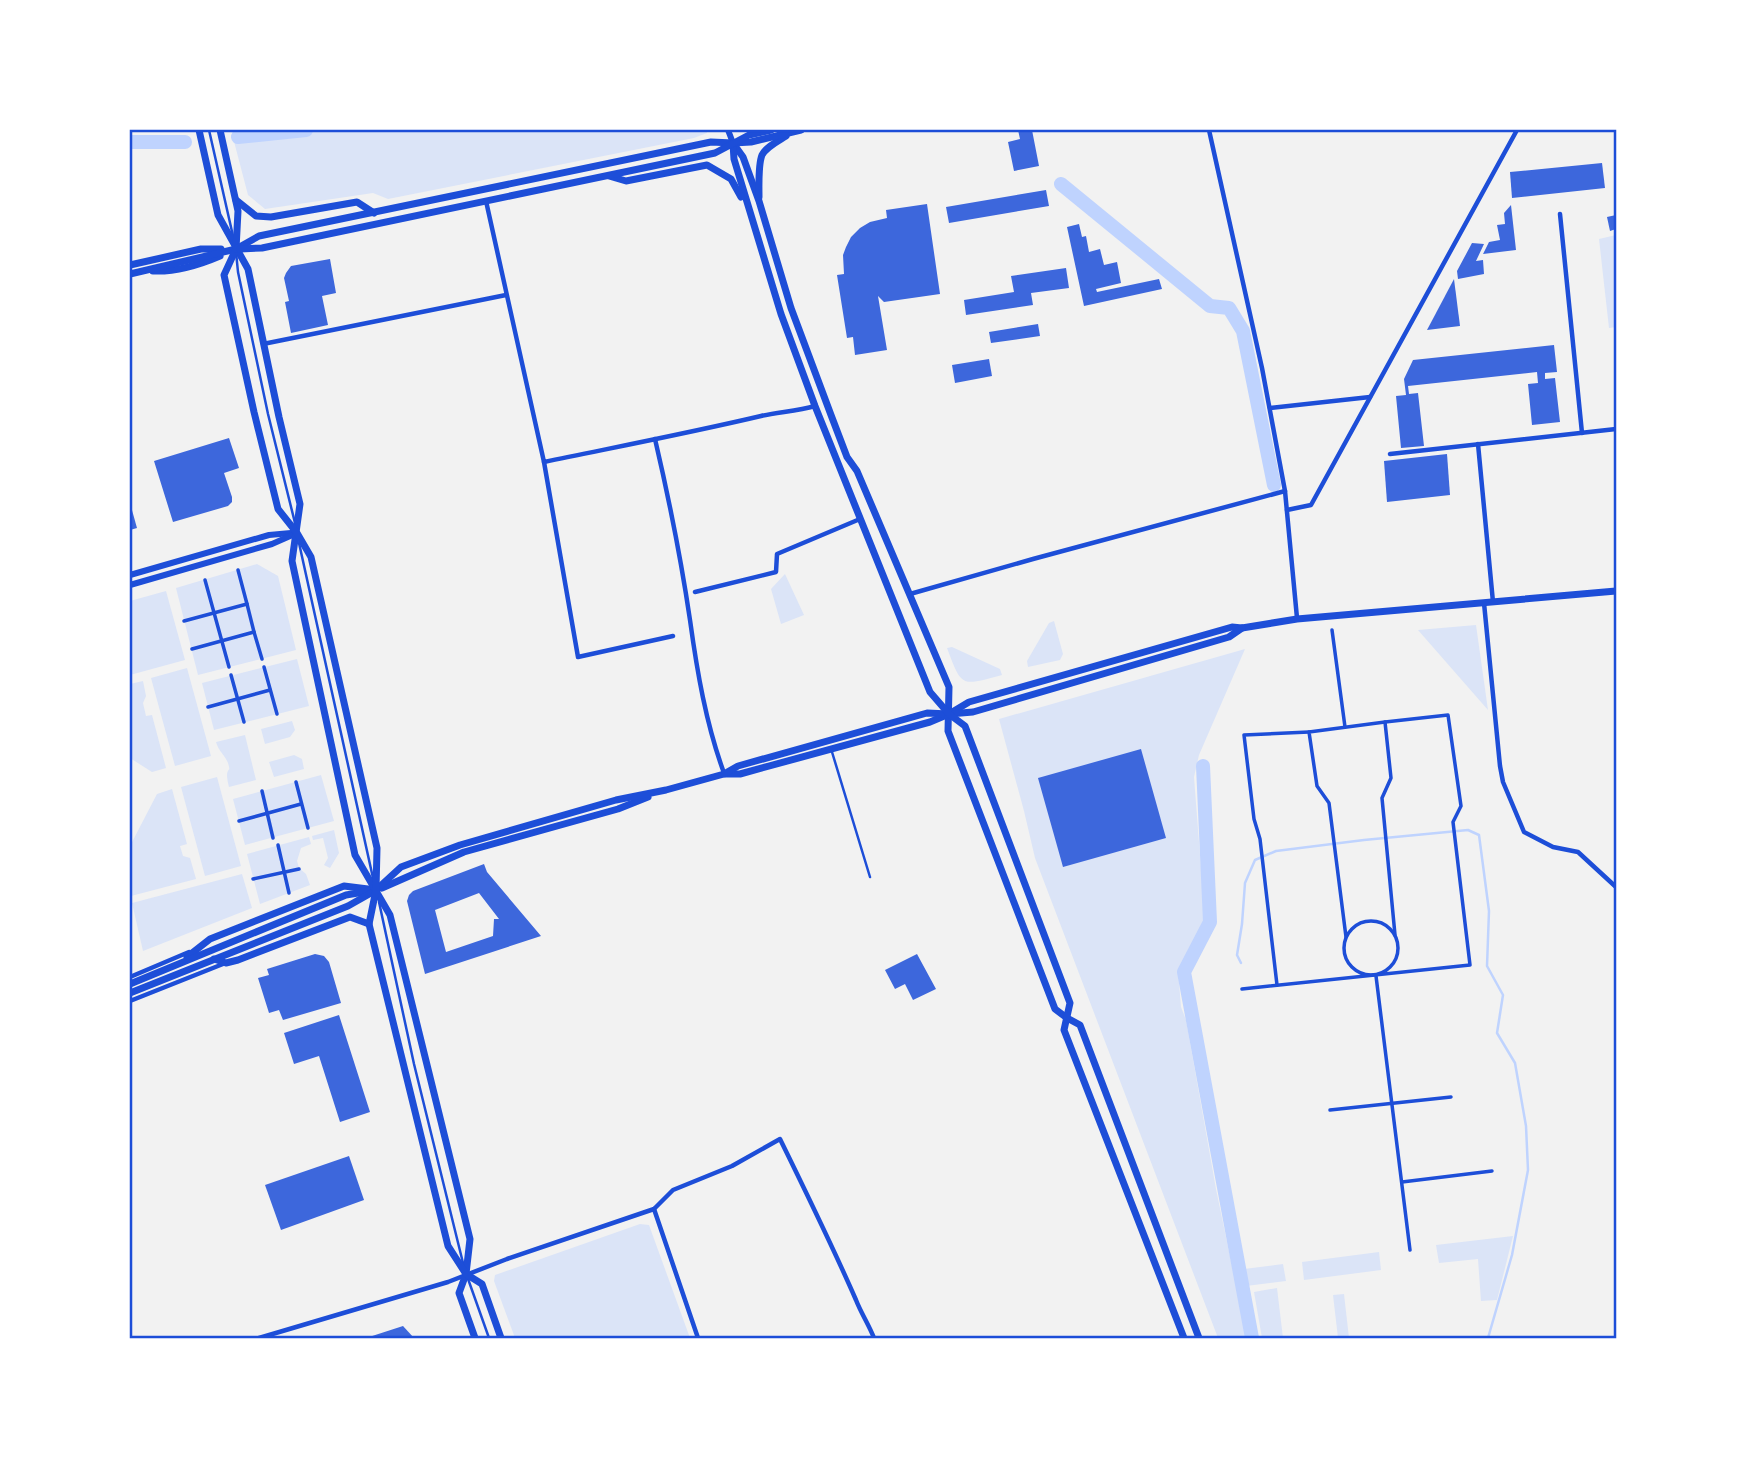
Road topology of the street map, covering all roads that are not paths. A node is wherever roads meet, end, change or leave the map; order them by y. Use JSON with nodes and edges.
{"nodes":[{"id":1,"x":200,"y":130,"type":"edge"},
{"id":2,"x":209,"y":130,"type":"edge"},
{"id":3,"x":220,"y":130,"type":"edge"},
{"id":4,"x":728,"y":130,"type":"edge"},
{"id":5,"x":771,"y":130,"type":"edge"},
{"id":6,"x":799,"y":130,"type":"edge"},
{"id":7,"x":1209,"y":130,"type":"edge"},
{"id":8,"x":1517,"y":130,"type":"edge"},
{"id":9,"x":733,"y":144,"type":"junction"},
{"id":10,"x":605,"y":175,"type":"junction"},
{"id":11,"x":236,"y":200,"type":"junction"},
{"id":12,"x":486,"y":200,"type":"junction"},
{"id":13,"x":759,"y":201,"type":"junction"},
{"id":14,"x":749,"y":212,"type":"junction"},
{"id":15,"x":374,"y":213,"type":"junction"},
{"id":16,"x":1560,"y":214,"type":"dead end"},
{"id":17,"x":236,"y":249,"type":"junction"},
{"id":18,"x":130,"y":265,"type":"edge"},
{"id":19,"x":130,"y":274,"type":"edge"},
{"id":20,"x":506,"y":295,"type":"junction"},
{"id":21,"x":263,"y":344,"type":"junction"},
{"id":22,"x":1370,"y":397,"type":"junction"},
{"id":23,"x":815,"y":406,"type":"junction"},
{"id":24,"x":1270,"y":408,"type":"junction"},
{"id":25,"x":1616,"y":429,"type":"edge"},
{"id":26,"x":1583,"y":433,"type":"junction"},
{"id":27,"x":654,"y":439,"type":"junction"},
{"id":28,"x":1478,"y":444,"type":"junction"},
{"id":29,"x":1390,"y":454,"type":"dead end"},
{"id":30,"x":544,"y":462,"type":"junction"},
{"id":31,"x":1285,"y":491,"type":"junction"},
{"id":32,"x":1287,"y":510,"type":"junction"},
{"id":33,"x":861,"y":519,"type":"junction"},
{"id":34,"x":297,"y":533,"type":"junction"},
{"id":35,"x":239,"y":570,"type":"dead end"},
{"id":36,"x":130,"y":575,"type":"edge"},
{"id":37,"x":205,"y":580,"type":"dead end"},
{"id":38,"x":130,"y":584,"type":"edge"},
{"id":39,"x":1616,"y":591,"type":"edge"},
{"id":40,"x":695,"y":592,"type":"dead end"},
{"id":41,"x":910,"y":594,"type":"junction"},
{"id":42,"x":1489,"y":602,"type":"junction"},
{"id":43,"x":247,"y":604,"type":"junction"},
{"id":44,"x":215,"y":613,"type":"junction"},
{"id":45,"x":1297,"y":619,"type":"junction"},
{"id":46,"x":184,"y":621,"type":"dead end"},
{"id":47,"x":1332,"y":630,"type":"dead end"},
{"id":48,"x":254,"y":632,"type":"junction"},
{"id":49,"x":673,"y":636,"type":"dead end"},
{"id":50,"x":222,"y":641,"type":"junction"},
{"id":51,"x":192,"y":649,"type":"dead end"},
{"id":52,"x":262,"y":659,"type":"dead end"},
{"id":53,"x":229,"y":667,"type":"dead end"},
{"id":54,"x":264,"y":667,"type":"dead end"},
{"id":55,"x":231,"y":675,"type":"dead end"},
{"id":56,"x":270,"y":690,"type":"junction"},
{"id":57,"x":238,"y":699,"type":"junction"},
{"id":58,"x":208,"y":708,"type":"dead end"},
{"id":59,"x":277,"y":714,"type":"dead end"},
{"id":60,"x":949,"y":714,"type":"junction"},
{"id":61,"x":244,"y":722,"type":"dead end"},
{"id":62,"x":1385,"y":722,"type":"junction"},
{"id":63,"x":1345,"y":727,"type":"junction"},
{"id":64,"x":1309,"y":732,"type":"junction"},
{"id":65,"x":831,"y":749,"type":"junction"},
{"id":66,"x":724,"y":774,"type":"junction"},
{"id":67,"x":296,"y":782,"type":"dead end"},
{"id":68,"x":666,"y":790,"type":"junction"},
{"id":69,"x":262,"y":791,"type":"dead end"},
{"id":70,"x":301,"y":804,"type":"junction"},
{"id":71,"x":268,"y":813,"type":"junction"},
{"id":72,"x":239,"y":821,"type":"dead end"},
{"id":73,"x":308,"y":828,"type":"dead end"},
{"id":74,"x":273,"y":838,"type":"dead end"},
{"id":75,"x":278,"y":845,"type":"dead end"},
{"id":76,"x":299,"y":869,"type":"dead end"},
{"id":77,"x":284,"y":871,"type":"junction"},
{"id":78,"x":870,"y":877,"type":"dead end"},
{"id":79,"x":253,"y":879,"type":"dead end"},
{"id":80,"x":1616,"y":887,"type":"edge"},
{"id":81,"x":376,"y":890,"type":"junction"},
{"id":82,"x":289,"y":893,"type":"dead end"},
{"id":83,"x":369,"y":925,"type":"junction"},
{"id":84,"x":1395,"y":935,"type":"junction"},
{"id":85,"x":1346,"y":937,"type":"junction"},
{"id":86,"x":211,"y":939,"type":"junction"},
{"id":87,"x":214,"y":959,"type":"junction"},
{"id":88,"x":226,"y":962,"type":"junction"},
{"id":89,"x":176,"y":965,"type":"junction"},
{"id":90,"x":130,"y":976,"type":"edge"},
{"id":91,"x":1376,"y":976,"type":"junction"},
{"id":92,"x":130,"y":984,"type":"edge"},
{"id":93,"x":1277,"y":985,"type":"junction"},
{"id":94,"x":1242,"y":989,"type":"dead end"},
{"id":95,"x":130,"y":993,"type":"edge"},
{"id":96,"x":130,"y":1001,"type":"edge"},
{"id":97,"x":1067,"y":1018,"type":"junction"},
{"id":98,"x":1451,"y":1097,"type":"dead end"},
{"id":99,"x":1392,"y":1103,"type":"junction"},
{"id":100,"x":1330,"y":1110,"type":"dead end"},
{"id":101,"x":1492,"y":1171,"type":"dead end"},
{"id":102,"x":1402,"y":1182,"type":"junction"},
{"id":103,"x":654,"y":1209,"type":"junction"},
{"id":104,"x":1410,"y":1250,"type":"dead end"},
{"id":105,"x":466,"y":1274,"type":"junction"},
{"id":106,"x":259,"y":1339,"type":"edge"},
{"id":107,"x":475,"y":1339,"type":"edge"},
{"id":108,"x":489,"y":1339,"type":"edge"},
{"id":109,"x":501,"y":1339,"type":"edge"},
{"id":110,"x":698,"y":1339,"type":"edge"},
{"id":111,"x":874,"y":1339,"type":"edge"},
{"id":112,"x":1184,"y":1339,"type":"edge"},
{"id":113,"x":1199,"y":1339,"type":"edge"}],
"edges":[{"from":1,"to":17,"type":"main road"},
{"from":2,"to":17,"type":"lane"},
{"from":3,"to":11,"type":"main road"},
{"from":4,"to":9,"type":"street"},
{"from":5,"to":9,"type":"main road"},
{"from":6,"to":9,"type":"main road"},
{"from":6,"to":13,"type":"main road"},
{"from":7,"to":24,"type":"street"},
{"from":8,"to":22,"type":"street"},
{"from":9,"to":10,"type":"main road"},
{"from":9,"to":13,"type":"main road"},
{"from":9,"to":14,"type":"main road"},
{"from":9,"to":15,"type":"main road"},
{"from":10,"to":12,"type":"main road"},
{"from":10,"to":14,"type":"main road"},
{"from":11,"to":15,"type":"main road"},
{"from":11,"to":17,"type":"main road"},
{"from":12,"to":17,"type":"main road"},
{"from":12,"to":20,"type":"street"},
{"from":13,"to":41,"type":"main road"},
{"from":14,"to":23,"type":"main road"},
{"from":15,"to":17,"type":"main road"},
{"from":16,"to":26,"type":"street"},
{"from":17,"to":18,"type":"main road"},
{"from":17,"to":19,"type":"main road"},
{"from":17,"to":21,"type":"main road"},
{"from":17,"to":34,"type":"lane"},
{"from":17,"to":34,"type":"main road"},
{"from":20,"to":21,"type":"street"},
{"from":20,"to":30,"type":"street"},
{"from":21,"to":34,"type":"main road"},
{"from":22,"to":24,"type":"street"},
{"from":22,"to":32,"type":"street"},
{"from":23,"to":27,"type":"street"},
{"from":23,"to":33,"type":"main road"},
{"from":24,"to":31,"type":"street"},
{"from":25,"to":26,"type":"street"},
{"from":26,"to":28,"type":"street"},
{"from":27,"to":30,"type":"street"},
{"from":27,"to":66,"type":"street"},
{"from":28,"to":29,"type":"street"},
{"from":28,"to":42,"type":"street"},
{"from":30,"to":49,"type":"street"},
{"from":31,"to":32,"type":"street"},
{"from":31,"to":41,"type":"street"},
{"from":32,"to":45,"type":"street"},
{"from":33,"to":40,"type":"street"},
{"from":33,"to":60,"type":"main road"},
{"from":34,"to":36,"type":"street"},
{"from":34,"to":38,"type":"street"},
{"from":34,"to":81,"type":"main road"},
{"from":34,"to":81,"type":"main road"},
{"from":35,"to":43,"type":"street"},
{"from":37,"to":44,"type":"street"},
{"from":39,"to":42,"type":"main road"},
{"from":41,"to":60,"type":"main road"},
{"from":42,"to":45,"type":"main road"},
{"from":42,"to":80,"type":"street"},
{"from":43,"to":44,"type":"street"},
{"from":43,"to":48,"type":"street"},
{"from":44,"to":46,"type":"street"},
{"from":44,"to":50,"type":"street"},
{"from":45,"to":60,"type":"main road"},
{"from":47,"to":63,"type":"street"},
{"from":48,"to":50,"type":"street"},
{"from":48,"to":52,"type":"street"},
{"from":50,"to":51,"type":"street"},
{"from":50,"to":53,"type":"street"},
{"from":54,"to":56,"type":"street"},
{"from":55,"to":57,"type":"street"},
{"from":56,"to":57,"type":"street"},
{"from":56,"to":59,"type":"street"},
{"from":57,"to":58,"type":"street"},
{"from":57,"to":61,"type":"street"},
{"from":60,"to":65,"type":"main road"},
{"from":60,"to":66,"type":"main road"},
{"from":60,"to":97,"type":"main road"},
{"from":60,"to":97,"type":"main road"},
{"from":62,"to":63,"type":"street"},
{"from":62,"to":84,"type":"street"},
{"from":62,"to":91,"type":"street"},
{"from":63,"to":64,"type":"street"},
{"from":64,"to":85,"type":"street"},
{"from":64,"to":93,"type":"street"},
{"from":65,"to":66,"type":"main road"},
{"from":65,"to":78,"type":"lane"},
{"from":66,"to":68,"type":"main road"},
{"from":67,"to":70,"type":"street"},
{"from":68,"to":81,"type":"main road"},
{"from":68,"to":81,"type":"main road"},
{"from":69,"to":71,"type":"street"},
{"from":70,"to":71,"type":"street"},
{"from":70,"to":73,"type":"street"},
{"from":71,"to":72,"type":"street"},
{"from":71,"to":74,"type":"street"},
{"from":75,"to":77,"type":"street"},
{"from":76,"to":77,"type":"street"},
{"from":77,"to":79,"type":"street"},
{"from":77,"to":82,"type":"street"},
{"from":81,"to":83,"type":"main road"},
{"from":81,"to":86,"type":"main road"},
{"from":81,"to":87,"type":"main road"},
{"from":81,"to":89,"type":"main road"},
{"from":81,"to":105,"type":"lane"},
{"from":81,"to":105,"type":"main road"},
{"from":83,"to":88,"type":"main road"},
{"from":83,"to":105,"type":"main road"},
{"from":84,"to":85,"type":"street"},
{"from":84,"to":91,"type":"street"},
{"from":85,"to":91,"type":"street"},
{"from":86,"to":89,"type":"main road"},
{"from":86,"to":90,"type":"street"},
{"from":87,"to":88,"type":"main road"},
{"from":87,"to":95,"type":"main road"},
{"from":88,"to":96,"type":"street"},
{"from":89,"to":92,"type":"main road"},
{"from":91,"to":93,"type":"street"},
{"from":91,"to":99,"type":"street"},
{"from":93,"to":94,"type":"street"},
{"from":97,"to":112,"type":"main road"},
{"from":97,"to":113,"type":"main road"},
{"from":98,"to":99,"type":"street"},
{"from":99,"to":100,"type":"street"},
{"from":99,"to":102,"type":"street"},
{"from":101,"to":102,"type":"street"},
{"from":102,"to":104,"type":"street"},
{"from":103,"to":105,"type":"street"},
{"from":103,"to":110,"type":"street"},
{"from":103,"to":111,"type":"street"},
{"from":105,"to":106,"type":"street"},
{"from":105,"to":107,"type":"main road"},
{"from":105,"to":108,"type":"lane"},
{"from":105,"to":109,"type":"main road"}]}
